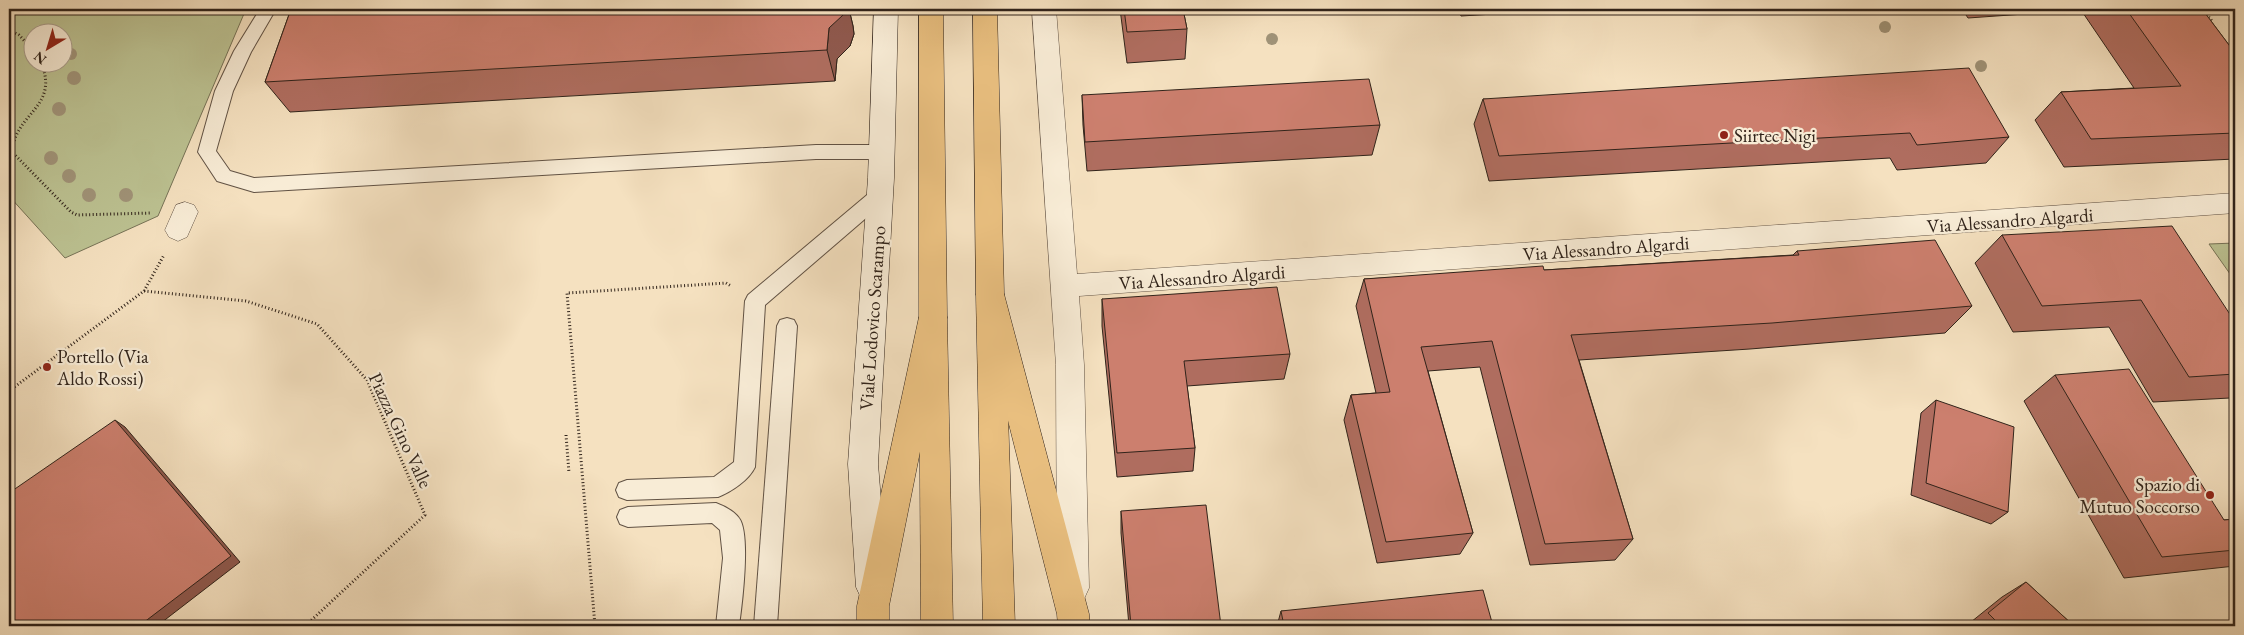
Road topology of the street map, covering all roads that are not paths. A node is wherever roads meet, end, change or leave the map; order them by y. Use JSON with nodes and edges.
{"nodes":[{"id":1,"x":268,"y":9,"type":"edge"},
{"id":2,"x":886,"y":9,"type":"edge"},
{"id":3,"x":930,"y":9,"type":"edge"},
{"id":4,"x":985,"y":9,"type":"edge"},
{"id":5,"x":1044,"y":9,"type":"edge"},
{"id":6,"x":881,"y":152,"type":"junction"},
{"id":7,"x":880,"y":195,"type":"junction"},
{"id":8,"x":2235,"y":203,"type":"edge"},
{"id":9,"x":2147,"y":210,"type":"junction"},
{"id":10,"x":2164,"y":234,"type":"edge"},
{"id":11,"x":1064,"y":286,"type":"junction"},
{"id":12,"x":990,"y":294,"type":"junction"},
{"id":13,"x":933,"y":316,"type":"junction"},
{"id":14,"x":787,"y":326,"type":"dead end"},
{"id":15,"x":627,"y":490,"type":"dead end"},
{"id":16,"x":628,"y":517,"type":"dead end"},
{"id":17,"x":873,"y":616,"type":"edge"},
{"id":18,"x":1073,"y":620,"type":"edge"},
{"id":19,"x":728,"y":626,"type":"edge"},
{"id":20,"x":766,"y":626,"type":"edge"},
{"id":21,"x":937,"y":626,"type":"edge"},
{"id":22,"x":999,"y":626,"type":"edge"}],
"edges":[{"from":1,"to":6,"type":"lane"},
{"from":2,"to":6,"type":"street","name":"Viale Lodovico Scarampo"},
{"from":3,"to":13,"type":"main road"},
{"from":4,"to":12,"type":"main road"},
{"from":5,"to":11,"type":"street"},
{"from":6,"to":7,"type":"street","name":"Viale Lodovico Scarampo"},
{"from":7,"to":15,"type":"lane"},
{"from":7,"to":17,"type":"street","name":"Viale Lodovico Scarampo"},
{"from":8,"to":9,"type":"street","name":"Via Alessandro Algardi"},
{"from":9,"to":10,"type":"street"},
{"from":9,"to":11,"type":"street","name":"Via Alessandro Algardi"},
{"from":11,"to":18,"type":"street"},
{"from":12,"to":18,"type":"main road"},
{"from":12,"to":22,"type":"main road"},
{"from":13,"to":17,"type":"main road"},
{"from":13,"to":21,"type":"main road"},
{"from":14,"to":20,"type":"lane"},
{"from":16,"to":19,"type":"lane"}]}
